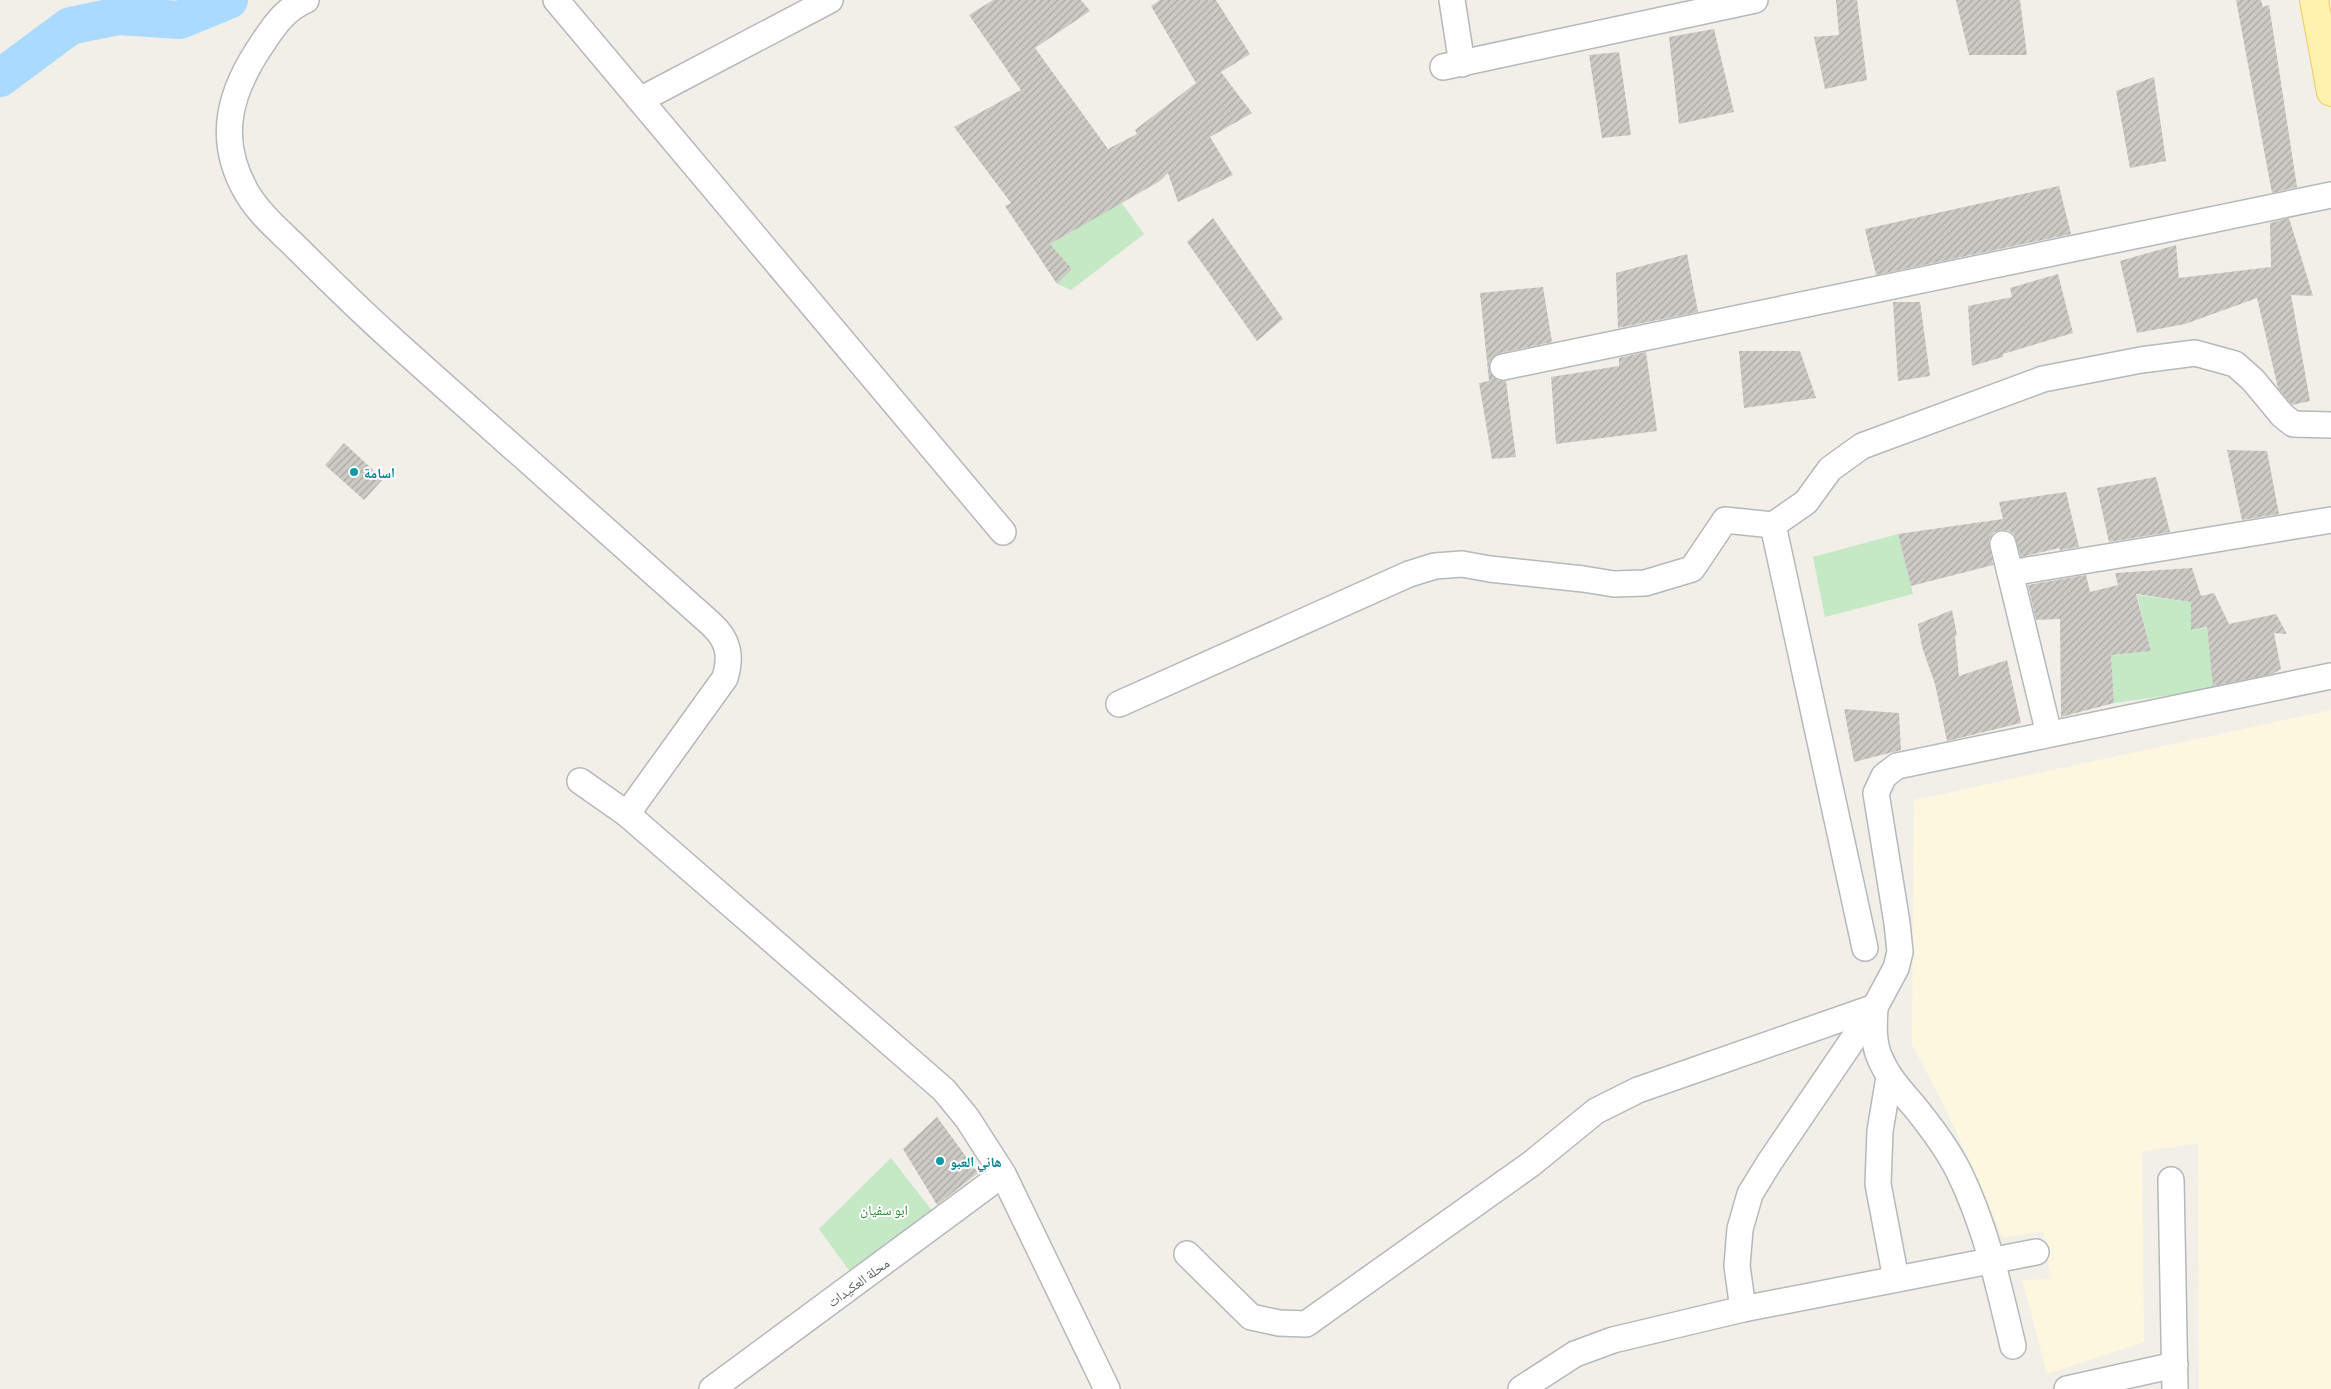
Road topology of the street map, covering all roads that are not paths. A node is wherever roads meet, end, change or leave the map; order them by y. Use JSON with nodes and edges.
{"nodes":[{"id":1,"x":556,"y":0,"type":"edge"},
{"id":2,"x":830,"y":0,"type":"edge"},
{"id":3,"x":1452,"y":0,"type":"edge"},
{"id":4,"x":1755,"y":0,"type":"edge"},
{"id":5,"x":300,"y":1,"type":"edge"},
{"id":6,"x":2321,"y":15,"type":"edge"},
{"id":7,"x":2331,"y":92,"type":"edge"},
{"id":8,"x":640,"y":100,"type":"junction"},
{"id":9,"x":2331,"y":195,"type":"edge"},
{"id":10,"x":1503,"y":367,"type":"dead end"},
{"id":11,"x":2331,"y":425,"type":"edge"},
{"id":12,"x":2331,"y":520,"type":"edge"},
{"id":13,"x":1773,"y":525,"type":"junction"},
{"id":14,"x":1003,"y":532,"type":"dead end"},
{"id":15,"x":2003,"y":544,"type":"dead end"},
{"id":16,"x":2010,"y":573,"type":"junction"},
{"id":17,"x":2331,"y":676,"type":"edge"},
{"id":18,"x":1119,"y":704,"type":"dead end"},
{"id":19,"x":2049,"y":734,"type":"junction"},
{"id":20,"x":580,"y":781,"type":"dead end"},
{"id":21,"x":627,"y":814,"type":"junction"},
{"id":22,"x":1865,"y":948,"type":"dead end"},
{"id":23,"x":1875,"y":1007,"type":"junction"},
{"id":24,"x":1889,"y":1077,"type":"junction"},
{"id":25,"x":1003,"y":1174,"type":"junction"},
{"id":26,"x":2171,"y":1180,"type":"dead end"},
{"id":27,"x":2036,"y":1252,"type":"dead end"},
{"id":28,"x":1188,"y":1254,"type":"dead end"},
{"id":29,"x":1993,"y":1261,"type":"junction"},
{"id":30,"x":1896,"y":1279,"type":"junction"},
{"id":31,"x":1743,"y":1309,"type":"junction"},
{"id":32,"x":2013,"y":1346,"type":"dead end"},
{"id":33,"x":2175,"y":1377,"type":"edge"},
{"id":34,"x":712,"y":1389,"type":"edge"},
{"id":35,"x":1108,"y":1389,"type":"edge"},
{"id":36,"x":1521,"y":1389,"type":"edge"},
{"id":37,"x":2068,"y":1389,"type":"edge"}],
"edges":[{"from":1,"to":8,"type":"street"},
{"from":2,"to":8,"type":"street"},
{"from":3,"to":4,"type":"street"},
{"from":5,"to":21,"type":"street"},
{"from":6,"to":7,"type":"main road"},
{"from":8,"to":14,"type":"street"},
{"from":9,"to":10,"type":"street"},
{"from":11,"to":13,"type":"street"},
{"from":12,"to":16,"type":"street"},
{"from":13,"to":18,"type":"street"},
{"from":13,"to":22,"type":"street"},
{"from":15,"to":16,"type":"street"},
{"from":16,"to":19,"type":"street"},
{"from":17,"to":19,"type":"street"},
{"from":19,"to":23,"type":"street"},
{"from":20,"to":21,"type":"street"},
{"from":21,"to":25,"type":"street"},
{"from":23,"to":24,"type":"street"},
{"from":23,"to":28,"type":"street"},
{"from":23,"to":31,"type":"street"},
{"from":24,"to":29,"type":"street"},
{"from":24,"to":30,"type":"street"},
{"from":25,"to":34,"type":"street","name":"محلة العكيدات"},
{"from":25,"to":35,"type":"street"},
{"from":26,"to":33,"type":"street"},
{"from":27,"to":29,"type":"street"},
{"from":29,"to":30,"type":"street"},
{"from":29,"to":32,"type":"street"},
{"from":30,"to":31,"type":"street"},
{"from":31,"to":36,"type":"street"},
{"from":33,"to":37,"type":"street"}]}
